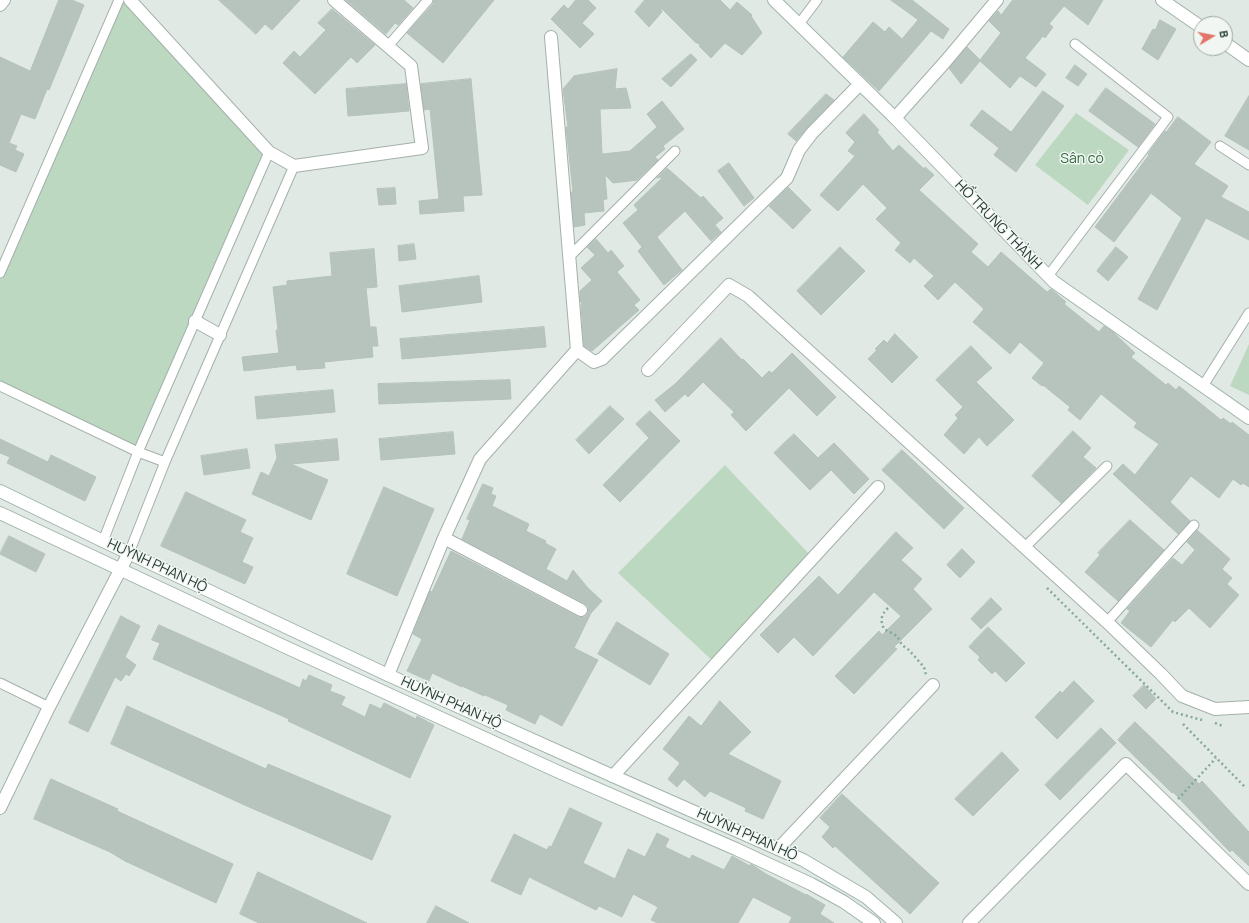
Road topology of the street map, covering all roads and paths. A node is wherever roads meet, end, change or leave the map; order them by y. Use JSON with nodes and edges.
{"nodes":[{"id":1,"x":4,"y":0,"type":"edge"},
{"id":2,"x":119,"y":0,"type":"edge"},
{"id":3,"x":130,"y":0,"type":"edge"},
{"id":4,"x":334,"y":0,"type":"edge"},
{"id":5,"x":428,"y":0,"type":"edge"},
{"id":6,"x":774,"y":0,"type":"edge"},
{"id":7,"x":817,"y":0,"type":"edge"},
{"id":8,"x":997,"y":0,"type":"edge"},
{"id":9,"x":1162,"y":0,"type":"edge"},
{"id":10,"x":0,"y":5,"type":"edge"},
{"id":11,"x":1193,"y":21,"type":"edge"},
{"id":12,"x":799,"y":24,"type":"junction"},
{"id":13,"x":551,"y":38,"type":"dead end"},
{"id":14,"x":1074,"y":44,"type":"dead end"},
{"id":15,"x":388,"y":46,"type":"junction"},
{"id":16,"x":1233,"y":49,"type":"edge"},
{"id":17,"x":1249,"y":60,"type":"edge"},
{"id":18,"x":860,"y":84,"type":"junction"},
{"id":19,"x":895,"y":118,"type":"junction"},
{"id":20,"x":1220,"y":146,"type":"dead end"},
{"id":21,"x":675,"y":151,"type":"dead end"},
{"id":22,"x":269,"y":152,"type":"junction"},
{"id":23,"x":1249,"y":165,"type":"edge"},
{"id":24,"x":294,"y":166,"type":"junction"},
{"id":25,"x":569,"y":257,"type":"junction"},
{"id":26,"x":0,"y":273,"type":"edge"},
{"id":27,"x":1048,"y":276,"type":"junction"},
{"id":28,"x":1249,"y":313,"type":"edge"},
{"id":29,"x":195,"y":321,"type":"junction"},
{"id":30,"x":220,"y":335,"type":"junction"},
{"id":31,"x":577,"y":350,"type":"junction"},
{"id":32,"x":648,"y":370,"type":"dead end"},
{"id":33,"x":0,"y":386,"type":"edge"},
{"id":34,"x":1203,"y":386,"type":"junction"},
{"id":35,"x":1249,"y":418,"type":"edge"},
{"id":36,"x":138,"y":452,"type":"junction"},
{"id":37,"x":165,"y":462,"type":"junction"},
{"id":38,"x":1107,"y":466,"type":"dead end"},
{"id":39,"x":878,"y":487,"type":"dead end"},
{"id":40,"x":0,"y":491,"type":"edge"},
{"id":41,"x":0,"y":513,"type":"edge"},
{"id":42,"x":1194,"y":525,"type":"dead end"},
{"id":43,"x":444,"y":538,"type":"junction"},
{"id":44,"x":103,"y":541,"type":"junction"},
{"id":45,"x":1025,"y":547,"type":"junction"},
{"id":46,"x":129,"y":553,"type":"junction"},
{"id":47,"x":120,"y":570,"type":"junction"},
{"id":48,"x":1044,"y":585,"type":"dead end"},
{"id":49,"x":888,"y":608,"type":"dead end"},
{"id":50,"x":581,"y":610,"type":"dead end"},
{"id":51,"x":1107,"y":622,"type":"junction"},
{"id":52,"x":388,"y":675,"type":"junction"},
{"id":53,"x":0,"y":683,"type":"edge"},
{"id":54,"x":933,"y":685,"type":"joint"},
{"id":55,"x":49,"y":707,"type":"junction"},
{"id":56,"x":1249,"y":707,"type":"edge"},
{"id":57,"x":1182,"y":724,"type":"dead end"},
{"id":58,"x":1223,"y":726,"type":"dead end"},
{"id":59,"x":1216,"y":758,"type":"junction"},
{"id":60,"x":613,"y":776,"type":"junction"},
{"id":61,"x":1245,"y":787,"type":"dead end"},
{"id":62,"x":606,"y":792,"type":"junction"},
{"id":63,"x":0,"y":808,"type":"edge"},
{"id":64,"x":1171,"y":808,"type":"junction"},
{"id":65,"x":778,"y":849,"type":"junction"},
{"id":66,"x":1249,"y":884,"type":"edge"},
{"id":67,"x":874,"y":923,"type":"edge"},
{"id":68,"x":896,"y":923,"type":"edge"},
{"id":69,"x":969,"y":923,"type":"edge"}],
"edges":[{"from":1,"to":10,"type":"street"},
{"from":2,"to":26,"type":"lane"},
{"from":3,"to":22,"type":"street"},
{"from":4,"to":15,"type":"street"},
{"from":5,"to":15,"type":"lane"},
{"from":6,"to":12,"type":"street","name":"HỒ TRUNG THÀNH"},
{"from":7,"to":12,"type":"lane"},
{"from":8,"to":19,"type":"street"},
{"from":9,"to":11,"type":"street"},
{"from":12,"to":18,"type":"street","name":"HỒ TRUNG THÀNH"},
{"from":13,"to":25,"type":"street"},
{"from":14,"to":27,"type":"lane"},
{"from":15,"to":24,"type":"street"},
{"from":16,"to":17,"type":"street"},
{"from":18,"to":19,"type":"street","name":"HỒ TRUNG THÀNH"},
{"from":18,"to":31,"type":"street"},
{"from":19,"to":27,"type":"street","name":"HỒ TRUNG THÀNH"},
{"from":20,"to":23,"type":"lane"},
{"from":21,"to":25,"type":"lane"},
{"from":22,"to":24,"type":"street"},
{"from":22,"to":29,"type":"lane"},
{"from":24,"to":30,"type":"lane"},
{"from":25,"to":31,"type":"street"},
{"from":27,"to":34,"type":"street","name":"HỒ TRUNG THÀNH"},
{"from":28,"to":34,"type":"lane"},
{"from":29,"to":30,"type":"street"},
{"from":29,"to":36,"type":"lane"},
{"from":30,"to":37,"type":"lane"},
{"from":31,"to":43,"type":"street"},
{"from":32,"to":45,"type":"street"},
{"from":33,"to":36,"type":"lane"},
{"from":34,"to":35,"type":"street","name":"HỒ TRUNG THÀNH"},
{"from":36,"to":37,"type":"lane"},
{"from":36,"to":44,"type":"lane"},
{"from":37,"to":46,"type":"lane"},
{"from":38,"to":45,"type":"lane"},
{"from":39,"to":60,"type":"street"},
{"from":40,"to":44,"type":"street","name":"HUỲNH PHAN HỘ"},
{"from":41,"to":47,"type":"street","name":"HUỲNH PHAN HỘ"},
{"from":42,"to":51,"type":"lane"},
{"from":43,"to":50,"type":"street"},
{"from":43,"to":52,"type":"street"},
{"from":44,"to":46,"type":"street","name":"HUỲNH PHAN HỘ"},
{"from":45,"to":51,"type":"street"},
{"from":46,"to":47,"type":"street"},
{"from":46,"to":52,"type":"street","name":"HUỲNH PHAN HỘ"},
{"from":47,"to":55,"type":"street"},
{"from":47,"to":62,"type":"street","name":"HUỲNH PHAN HỘ"},
{"from":48,"to":58,"type":"path"},
{"from":49,"to":54,"type":"path"},
{"from":51,"to":56,"type":"street"},
{"from":52,"to":60,"type":"street","name":"HUỲNH PHAN HỘ"},
{"from":53,"to":55,"type":"lane"},
{"from":54,"to":65,"type":"street"},
{"from":55,"to":63,"type":"street"},
{"from":57,"to":59,"type":"path"},
{"from":59,"to":61,"type":"path"},
{"from":59,"to":64,"type":"path"},
{"from":60,"to":62,"type":"street"},
{"from":60,"to":65,"type":"street","name":"HUỲNH PHAN HỘ"},
{"from":62,"to":67,"type":"street","name":"HUỲNH PHAN HỘ"},
{"from":64,"to":66,"type":"street"},
{"from":64,"to":69,"type":"street"},
{"from":65,"to":68,"type":"street","name":"HUỲNH PHAN HỘ"}]}
